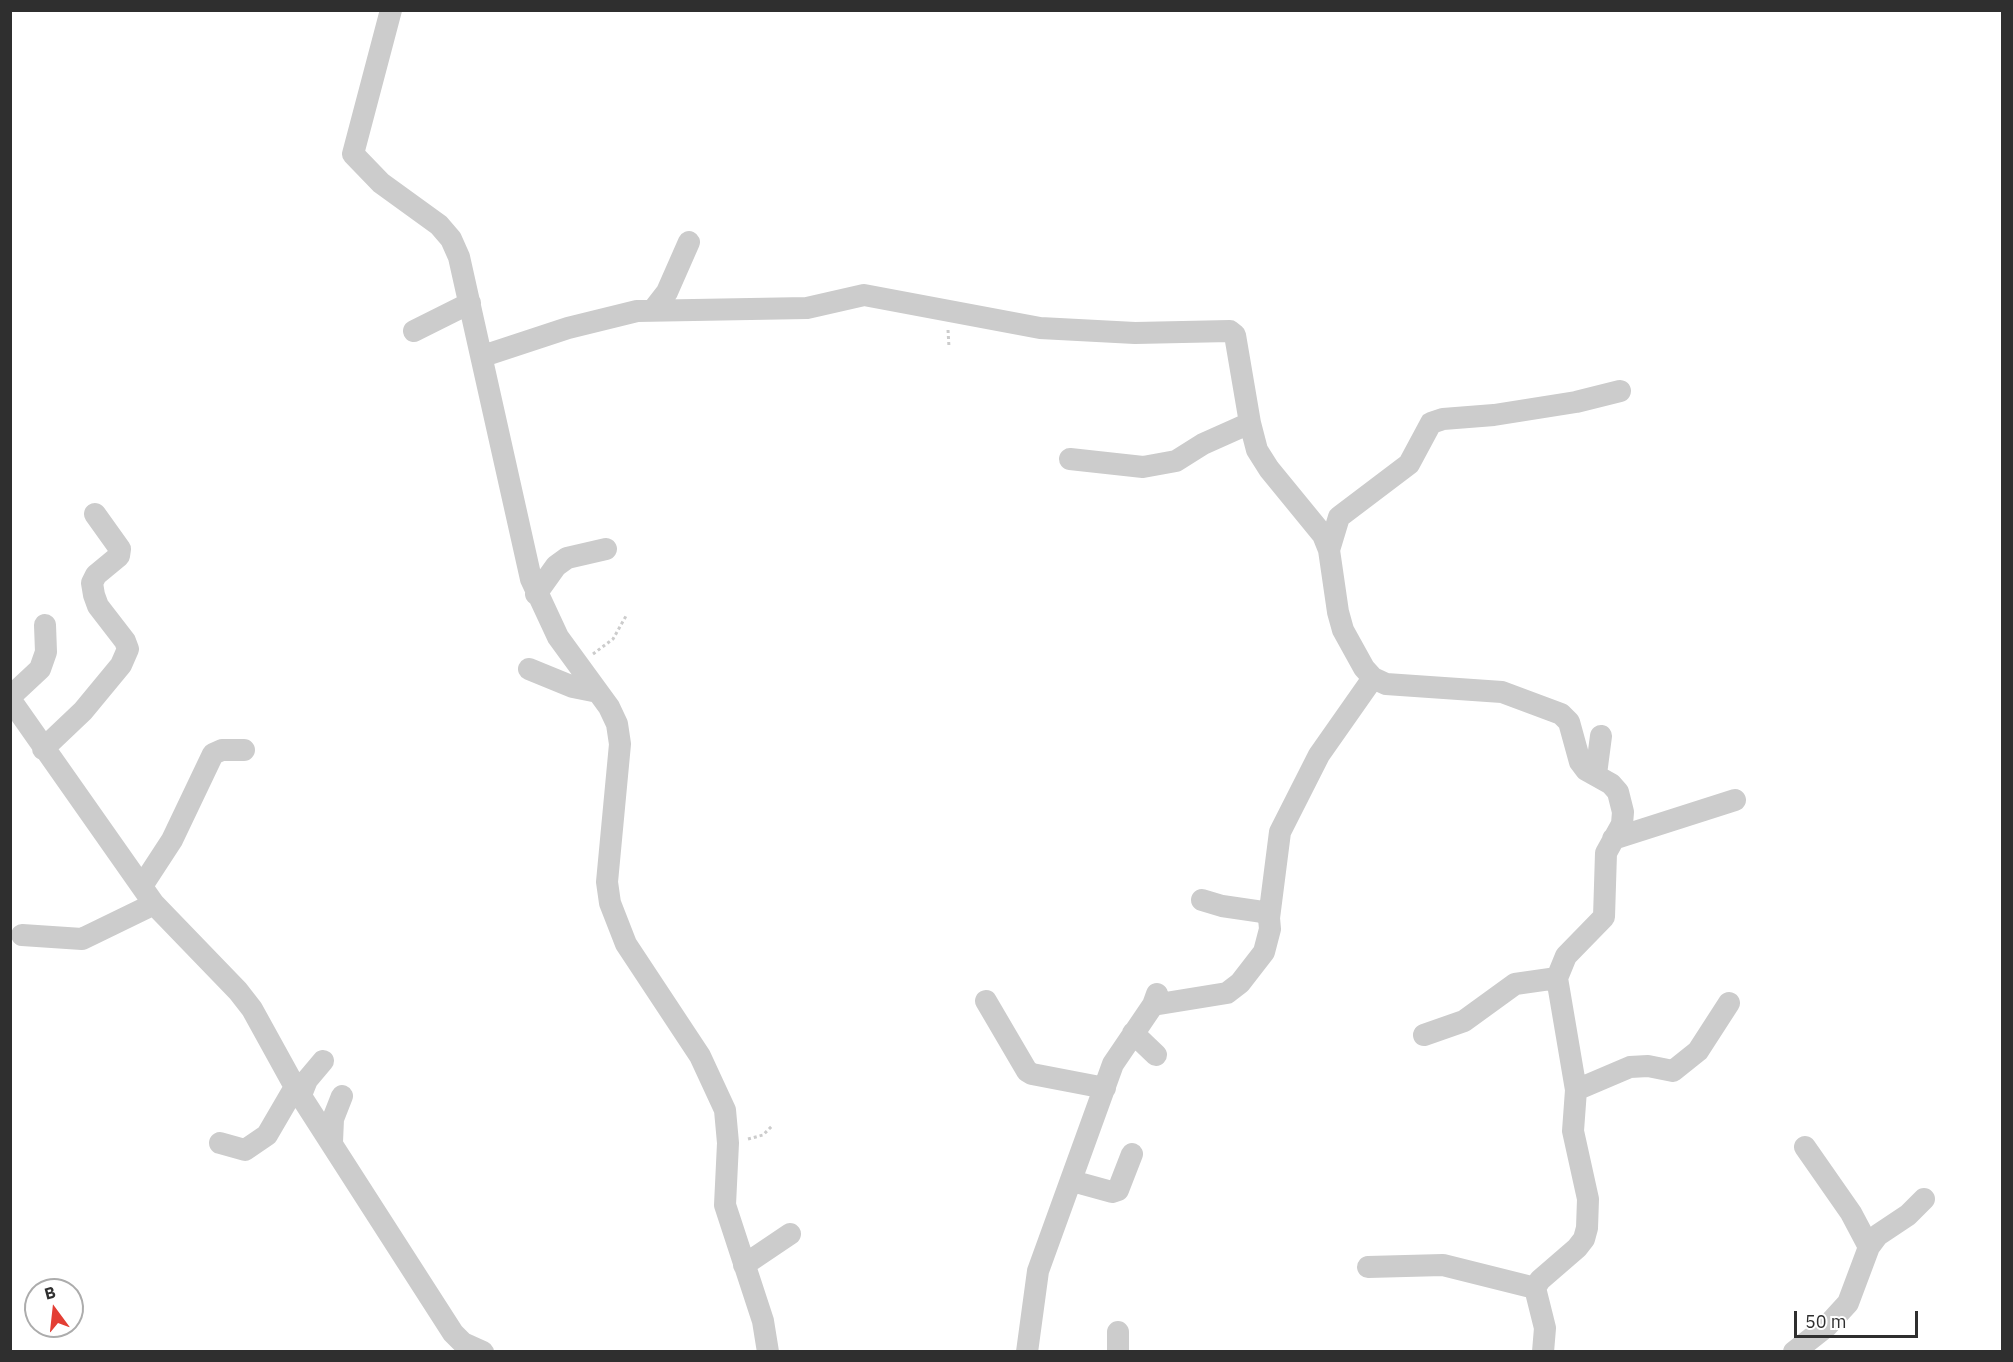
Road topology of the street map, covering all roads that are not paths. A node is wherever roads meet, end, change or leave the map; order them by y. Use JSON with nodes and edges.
{"nodes":[{"id":1,"x":392,"y":10,"type":"edge"},
{"id":2,"x":689,"y":242,"type":"dead end"},
{"id":3,"x":470,"y":303,"type":"junction"},
{"id":4,"x":653,"y":310,"type":"junction"},
{"id":5,"x":414,"y":331,"type":"dead end"},
{"id":6,"x":483,"y":356,"type":"junction"},
{"id":7,"x":1620,"y":391,"type":"dead end"},
{"id":8,"x":1250,"y":423,"type":"junction"},
{"id":9,"x":1070,"y":459,"type":"dead end"},
{"id":10,"x":95,"y":514,"type":"dead end"},
{"id":11,"x":606,"y":549,"type":"dead end"},
{"id":12,"x":1329,"y":550,"type":"junction"},
{"id":13,"x":536,"y":594,"type":"junction"},
{"id":14,"x":45,"y":625,"type":"dead end"},
{"id":15,"x":529,"y":669,"type":"dead end"},
{"id":16,"x":1373,"y":678,"type":"junction"},
{"id":17,"x":597,"y":692,"type":"junction"},
{"id":18,"x":10,"y":698,"type":"edge"},
{"id":19,"x":1601,"y":736,"type":"dead end"},
{"id":20,"x":43,"y":749,"type":"junction"},
{"id":21,"x":244,"y":750,"type":"dead end"},
{"id":22,"x":1596,"y":774,"type":"junction"},
{"id":23,"x":1735,"y":800,"type":"dead end"},
{"id":24,"x":1613,"y":839,"type":"junction"},
{"id":25,"x":148,"y":895,"type":"junction"},
{"id":26,"x":1202,"y":900,"type":"dead end"},
{"id":27,"x":1269,"y":918,"type":"junction"},
{"id":28,"x":22,"y":935,"type":"dead end"},
{"id":29,"x":1557,"y":978,"type":"junction"},
{"id":30,"x":986,"y":1001,"type":"dead end"},
{"id":31,"x":1729,"y":1003,"type":"dead end"},
{"id":32,"x":1133,"y":1033,"type":"junction"},
{"id":33,"x":1424,"y":1035,"type":"dead end"},
{"id":34,"x":1156,"y":1055,"type":"dead end"},
{"id":35,"x":323,"y":1061,"type":"dead end"},
{"id":36,"x":1105,"y":1089,"type":"junction"},
{"id":37,"x":1576,"y":1090,"type":"junction"},
{"id":38,"x":298,"y":1091,"type":"junction"},
{"id":39,"x":342,"y":1096,"type":"dead end"},
{"id":40,"x":332,"y":1142,"type":"junction"},
{"id":41,"x":220,"y":1143,"type":"dead end"},
{"id":42,"x":1805,"y":1147,"type":"dead end"},
{"id":43,"x":1131,"y":1154,"type":"dead end"},
{"id":44,"x":1072,"y":1181,"type":"junction"},
{"id":45,"x":1924,"y":1199,"type":"dead end"},
{"id":46,"x":790,"y":1234,"type":"dead end"},
{"id":47,"x":1869,"y":1247,"type":"junction"},
{"id":48,"x":744,"y":1264,"type":"junction"},
{"id":49,"x":1368,"y":1268,"type":"dead end"},
{"id":50,"x":1535,"y":1288,"type":"junction"},
{"id":51,"x":483,"y":1352,"type":"edge"},
{"id":52,"x":768,"y":1352,"type":"edge"},
{"id":53,"x":1027,"y":1352,"type":"edge"},
{"id":54,"x":1544,"y":1352,"type":"edge"},
{"id":55,"x":1794,"y":1352,"type":"edge"}],
"edges":[{"from":1,"to":3,"type":"street"},
{"from":2,"to":4,"type":"street"},
{"from":3,"to":5,"type":"street"},
{"from":3,"to":6,"type":"street"},
{"from":4,"to":6,"type":"street"},
{"from":4,"to":8,"type":"street"},
{"from":6,"to":13,"type":"street"},
{"from":7,"to":12,"type":"street"},
{"from":8,"to":9,"type":"street"},
{"from":8,"to":12,"type":"street"},
{"from":10,"to":20,"type":"street"},
{"from":11,"to":13,"type":"street"},
{"from":12,"to":16,"type":"street"},
{"from":13,"to":17,"type":"street"},
{"from":14,"to":18,"type":"street"},
{"from":15,"to":17,"type":"street"},
{"from":16,"to":22,"type":"street"},
{"from":16,"to":27,"type":"street"},
{"from":17,"to":48,"type":"street"},
{"from":18,"to":20,"type":"street"},
{"from":19,"to":22,"type":"street"},
{"from":20,"to":25,"type":"street"},
{"from":21,"to":25,"type":"street"},
{"from":22,"to":24,"type":"street"},
{"from":23,"to":24,"type":"street"},
{"from":24,"to":29,"type":"street"},
{"from":25,"to":28,"type":"street"},
{"from":25,"to":38,"type":"street"},
{"from":26,"to":27,"type":"street"},
{"from":27,"to":32,"type":"street"},
{"from":29,"to":33,"type":"street"},
{"from":29,"to":37,"type":"street"},
{"from":30,"to":36,"type":"street"},
{"from":31,"to":37,"type":"street"},
{"from":32,"to":34,"type":"street"},
{"from":32,"to":36,"type":"street"},
{"from":35,"to":38,"type":"street"},
{"from":36,"to":44,"type":"street"},
{"from":37,"to":50,"type":"street"},
{"from":38,"to":40,"type":"street"},
{"from":38,"to":41,"type":"street"},
{"from":39,"to":40,"type":"street"},
{"from":40,"to":51,"type":"street"},
{"from":42,"to":47,"type":"street"},
{"from":43,"to":44,"type":"street"},
{"from":44,"to":53,"type":"street"},
{"from":45,"to":47,"type":"street"},
{"from":46,"to":48,"type":"street"},
{"from":47,"to":55,"type":"street"},
{"from":48,"to":52,"type":"street"},
{"from":49,"to":50,"type":"street"},
{"from":50,"to":54,"type":"street"}]}
